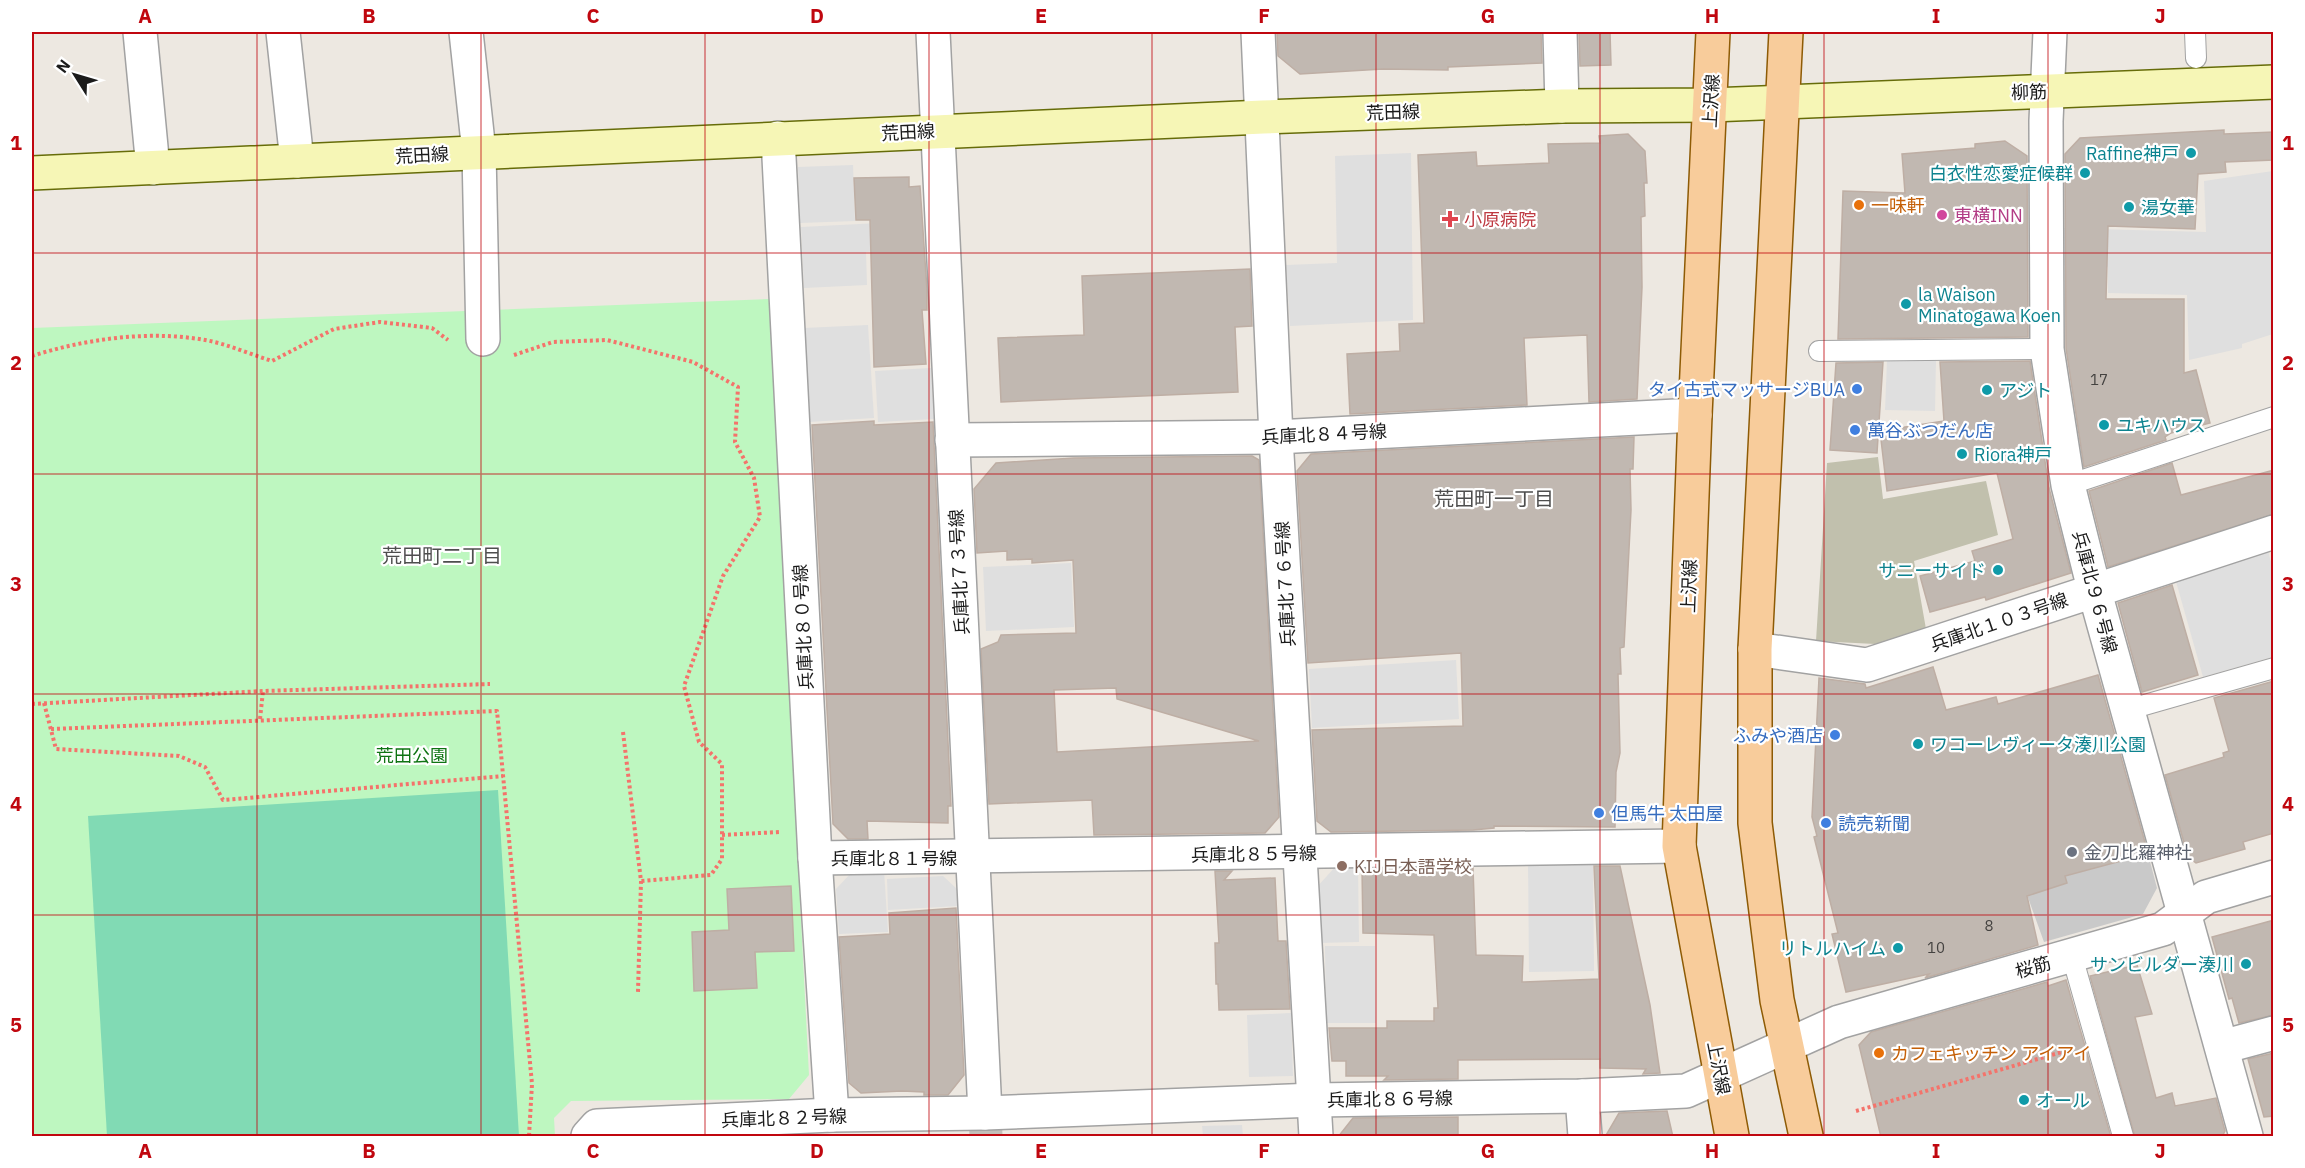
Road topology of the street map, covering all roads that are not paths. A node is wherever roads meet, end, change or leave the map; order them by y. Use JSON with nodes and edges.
{"nodes":[{"id":1,"x":140,"y":32,"type":"edge"},
{"id":2,"x":283,"y":32,"type":"edge"},
{"id":3,"x":466,"y":32,"type":"edge"},
{"id":4,"x":933,"y":32,"type":"edge"},
{"id":5,"x":1258,"y":32,"type":"edge"},
{"id":6,"x":1560,"y":32,"type":"edge"},
{"id":7,"x":1713,"y":32,"type":"edge"},
{"id":8,"x":1786,"y":32,"type":"edge"},
{"id":9,"x":2050,"y":32,"type":"edge"},
{"id":10,"x":2194,"y":32,"type":"edge"},
{"id":11,"x":2196,"y":58,"type":"dead end"},
{"id":12,"x":2274,"y":82,"type":"edge"},
{"id":13,"x":2049,"y":91,"type":"junction"},
{"id":14,"x":1784,"y":102,"type":"junction"},
{"id":15,"x":1711,"y":105,"type":"junction"},
{"id":16,"x":1562,"y":106,"type":"junction"},
{"id":17,"x":1263,"y":117,"type":"junction"},
{"id":18,"x":937,"y":131,"type":"junction"},
{"id":19,"x":778,"y":138,"type":"junction"},
{"id":20,"x":479,"y":152,"type":"junction"},
{"id":21,"x":297,"y":161,"type":"junction"},
{"id":22,"x":153,"y":168,"type":"junction"},
{"id":23,"x":32,"y":173,"type":"edge"},
{"id":24,"x":470,"y":343,"type":"road end"},
{"id":25,"x":2047,"y":349,"type":"junction"},
{"id":26,"x":1819,"y":351,"type":"dead end"},
{"id":27,"x":1695,"y":415,"type":"junction"},
{"id":28,"x":2274,"y":417,"type":"edge"},
{"id":29,"x":1276,"y":437,"type":"junction"},
{"id":30,"x":952,"y":440,"type":"junction"},
{"id":31,"x":2068,"y":485,"type":"junction"},
{"id":32,"x":2274,"y":532,"type":"edge"},
{"id":33,"x":2094,"y":589,"type":"junction"},
{"id":34,"x":1755,"y":649,"type":"junction"},
{"id":35,"x":2274,"y":668,"type":"edge"},
{"id":36,"x":2127,"y":710,"type":"junction"},
{"id":37,"x":814,"y":844,"type":"junction"},
{"id":38,"x":1679,"y":846,"type":"junction"},
{"id":39,"x":1300,"y":853,"type":"junction"},
{"id":40,"x":974,"y":858,"type":"junction"},
{"id":41,"x":2274,"y":877,"type":"edge"},
{"id":42,"x":2183,"y":912,"type":"junction"},
{"id":43,"x":2072,"y":956,"type":"junction"},
{"id":44,"x":2274,"y":1033,"type":"edge"},
{"id":45,"x":1786,"y":1046,"type":"junction"},
{"id":46,"x":2222,"y":1047,"type":"junction"},
{"id":47,"x":1720,"y":1076,"type":"junction"},
{"id":48,"x":1582,"y":1096,"type":"junction"},
{"id":49,"x":1315,"y":1100,"type":"junction"},
{"id":50,"x":985,"y":1113,"type":"junction"},
{"id":51,"x":832,"y":1115,"type":"junction"},
{"id":52,"x":588,"y":1137,"type":"edge"},
{"id":53,"x":1316,"y":1137,"type":"edge"},
{"id":54,"x":1585,"y":1137,"type":"edge"},
{"id":55,"x":1732,"y":1137,"type":"edge"},
{"id":56,"x":1806,"y":1137,"type":"edge"},
{"id":57,"x":2123,"y":1137,"type":"edge"},
{"id":58,"x":2246,"y":1137,"type":"edge"}],
"edges":[{"from":1,"to":22,"type":"street"},
{"from":2,"to":21,"type":"street"},
{"from":3,"to":20,"type":"street"},
{"from":4,"to":18,"type":"street","name":"兵庫北７３号線"},
{"from":5,"to":17,"type":"street","name":"兵庫北７６号線"},
{"from":6,"to":16,"type":"street"},
{"from":7,"to":15,"type":"main road","name":"上沢線"},
{"from":8,"to":14,"type":"main road"},
{"from":9,"to":13,"type":"street","name":"兵庫北９６号線"},
{"from":10,"to":11,"type":"lane"},
{"from":12,"to":13,"type":"street","name":"柳筋"},
{"from":13,"to":14,"type":"street","name":"柳筋"},
{"from":13,"to":25,"type":"street","name":"兵庫北９６号線"},
{"from":14,"to":15,"type":"street","name":"荒田線"},
{"from":14,"to":34,"type":"main road"},
{"from":15,"to":16,"type":"street","name":"荒田線"},
{"from":15,"to":27,"type":"main road","name":"上沢線"},
{"from":16,"to":17,"type":"street","name":"荒田線"},
{"from":17,"to":18,"type":"street","name":"荒田線"},
{"from":17,"to":29,"type":"street","name":"兵庫北７６号線"},
{"from":18,"to":19,"type":"street","name":"荒田線"},
{"from":18,"to":30,"type":"street","name":"兵庫北７３号線"},
{"from":19,"to":20,"type":"street","name":"荒田線"},
{"from":19,"to":37,"type":"street","name":"兵庫北８０号線"},
{"from":20,"to":21,"type":"street","name":"荒田線"},
{"from":20,"to":24,"type":"street"},
{"from":21,"to":22,"type":"street","name":"荒田線"},
{"from":22,"to":23,"type":"street","name":"荒田線"},
{"from":25,"to":26,"type":"lane"},
{"from":25,"to":31,"type":"street","name":"兵庫北９６号線"},
{"from":27,"to":29,"type":"street","name":"兵庫北８４号線"},
{"from":27,"to":38,"type":"main road","name":"上沢線"},
{"from":28,"to":31,"type":"lane"},
{"from":29,"to":30,"type":"street","name":"兵庫北８４号線"},
{"from":29,"to":39,"type":"street","name":"兵庫北７６号線"},
{"from":30,"to":40,"type":"street","name":"兵庫北７３号線"},
{"from":31,"to":33,"type":"street","name":"兵庫北９６号線"},
{"from":32,"to":33,"type":"street","name":"兵庫北１０３号線"},
{"from":33,"to":34,"type":"street","name":"兵庫北１０３号線"},
{"from":33,"to":36,"type":"street","name":"兵庫北９６号線"},
{"from":34,"to":45,"type":"main road"},
{"from":35,"to":36,"type":"lane"},
{"from":36,"to":42,"type":"street","name":"兵庫北９６号線"},
{"from":37,"to":40,"type":"street","name":"兵庫北８１号線"},
{"from":37,"to":51,"type":"street","name":"兵庫北８０号線"},
{"from":38,"to":39,"type":"street","name":"兵庫北８５号線"},
{"from":38,"to":47,"type":"main road","name":"上沢線"},
{"from":39,"to":40,"type":"street","name":"兵庫北８５号線"},
{"from":39,"to":49,"type":"street","name":"兵庫北７６号線"},
{"from":40,"to":50,"type":"street","name":"兵庫北７３号線"},
{"from":41,"to":42,"type":"street","name":"桜筋"},
{"from":42,"to":43,"type":"street","name":"桜筋"},
{"from":42,"to":46,"type":"street","name":"兵庫北９６号線"},
{"from":43,"to":45,"type":"street","name":"桜筋"},
{"from":43,"to":57,"type":"lane"},
{"from":44,"to":46,"type":"street"},
{"from":45,"to":47,"type":"street","name":"兵庫北８６号線"},
{"from":45,"to":56,"type":"main road"},
{"from":46,"to":58,"type":"street","name":"兵庫北９６号線"},
{"from":47,"to":48,"type":"street","name":"兵庫北８６号線"},
{"from":47,"to":55,"type":"main road","name":"上沢線"},
{"from":48,"to":49,"type":"street","name":"兵庫北８６号線"},
{"from":48,"to":54,"type":"street"},
{"from":49,"to":50,"type":"street","name":"兵庫北８６号線"},
{"from":49,"to":53,"type":"street","name":"兵庫北７６号線"},
{"from":50,"to":51,"type":"street","name":"兵庫北８２号線"},
{"from":51,"to":52,"type":"street","name":"兵庫北８２号線"}]}
